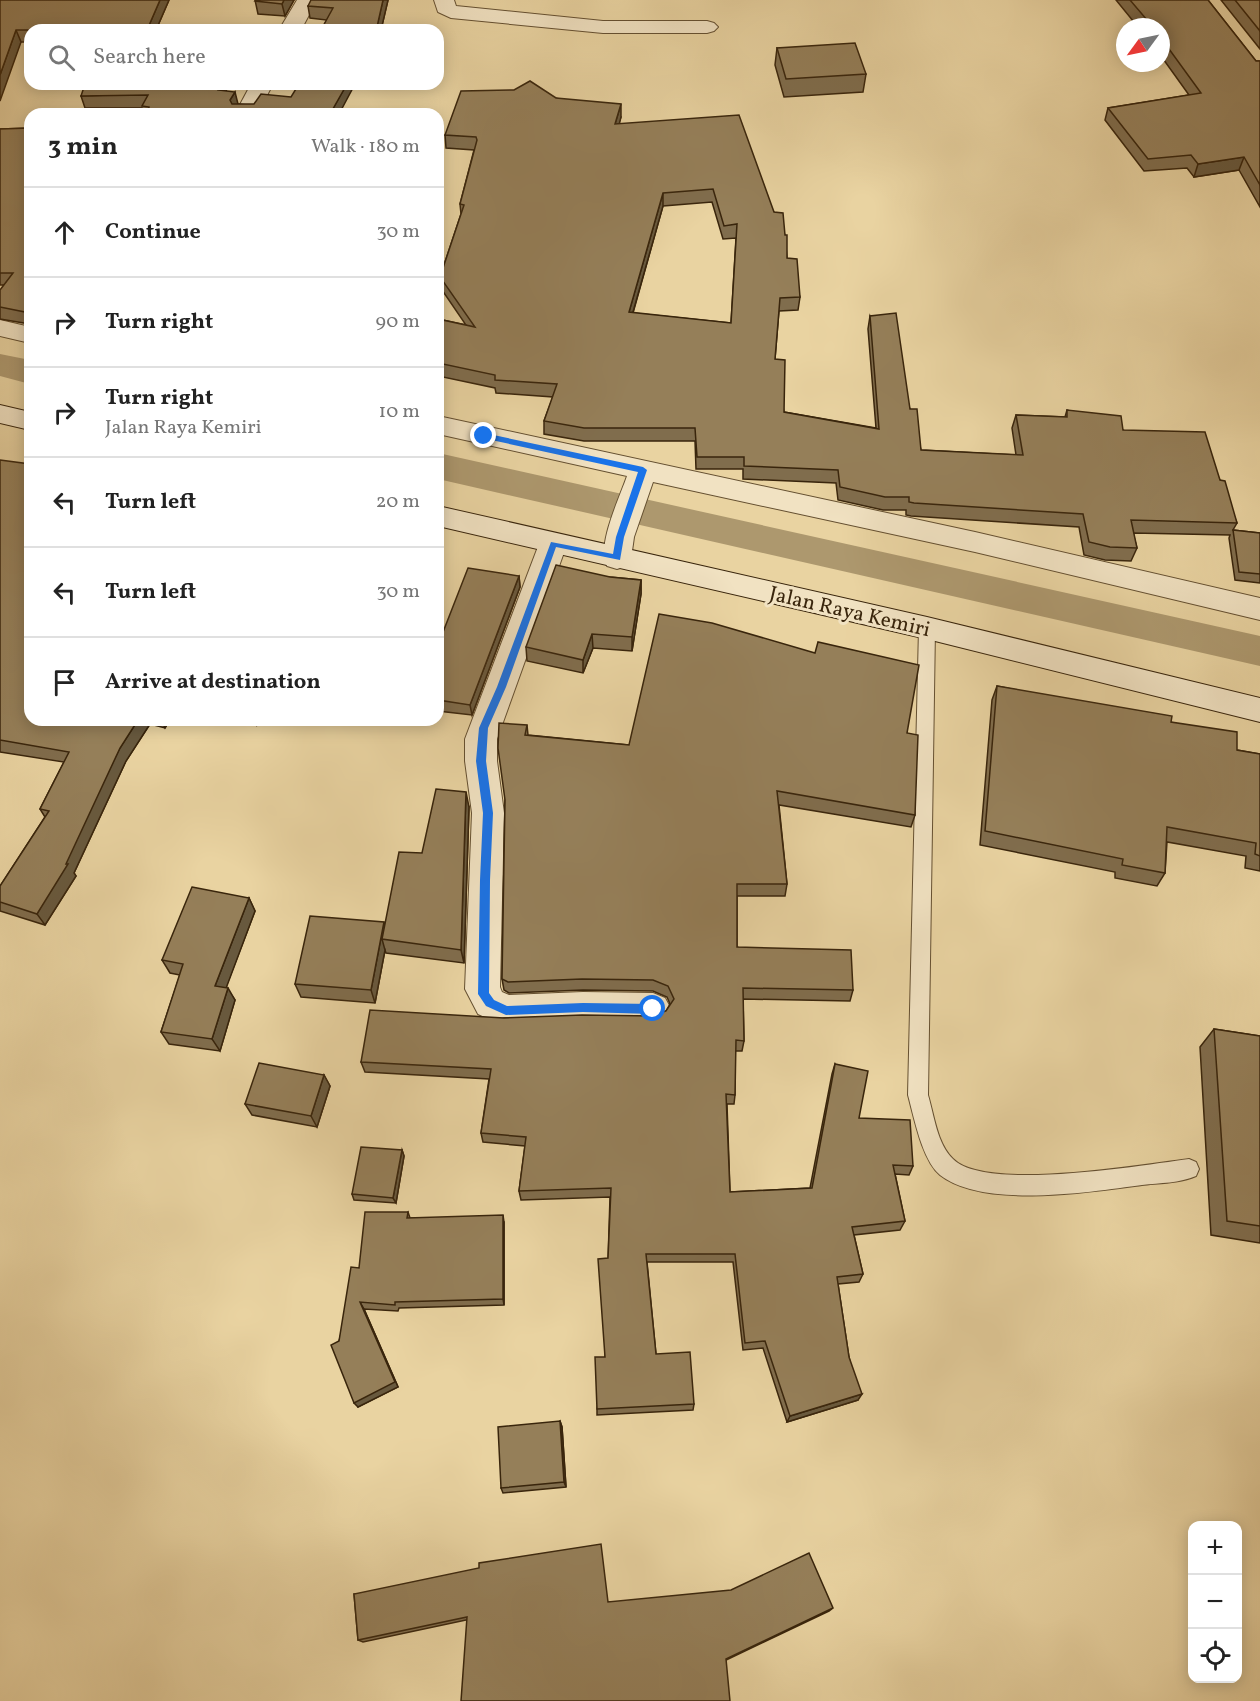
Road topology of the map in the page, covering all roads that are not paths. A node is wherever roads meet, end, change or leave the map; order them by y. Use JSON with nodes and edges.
{"nodes":[{"id":1,"x":307,"y":0,"type":"edge"},
{"id":2,"x":444,"y":0,"type":"edge"},
{"id":3,"x":293,"y":24,"type":"edge"},
{"id":4,"x":707,"y":27,"type":"dead end"},
{"id":5,"x":259,"y":90,"type":"edge"},
{"id":6,"x":249,"y":108,"type":"edge"},
{"id":7,"x":0,"y":328,"type":"edge"},
{"id":8,"x":24,"y":334,"type":"edge"},
{"id":9,"x":0,"y":414,"type":"edge"},
{"id":10,"x":24,"y":420,"type":"edge"},
{"id":11,"x":444,"y":426,"type":"edge"},
{"id":12,"x":642,"y":474,"type":"junction"},
{"id":13,"x":444,"y":517,"type":"edge"},
{"id":14,"x":554,"y":544,"type":"junction"},
{"id":15,"x":618,"y":547,"type":"junction"},
{"id":16,"x":1260,"y":609,"type":"edge"},
{"id":17,"x":927,"y":628,"type":"junction"},
{"id":18,"x":1260,"y":710,"type":"edge"},
{"id":19,"x":653,"y":1009,"type":"dead end"},
{"id":20,"x":1189,"y":1169,"type":"dead end"}],
"edges":[{"from":1,"to":3,"type":"street"},
{"from":2,"to":4,"type":"street"},
{"from":5,"to":6,"type":"street"},
{"from":7,"to":8,"type":"street"},
{"from":9,"to":10,"type":"street"},
{"from":11,"to":12,"type":"street"},
{"from":12,"to":15,"type":"street"},
{"from":12,"to":16,"type":"street"},
{"from":13,"to":14,"type":"street","name":"Jalan Raya Kemiri"},
{"from":14,"to":15,"type":"street","name":"Jalan Raya Kemiri"},
{"from":14,"to":19,"type":"street"},
{"from":15,"to":17,"type":"street","name":"Jalan Raya Kemiri"},
{"from":17,"to":18,"type":"street","name":"Jalan Raya Kemiri"},
{"from":17,"to":20,"type":"lane"}]}
